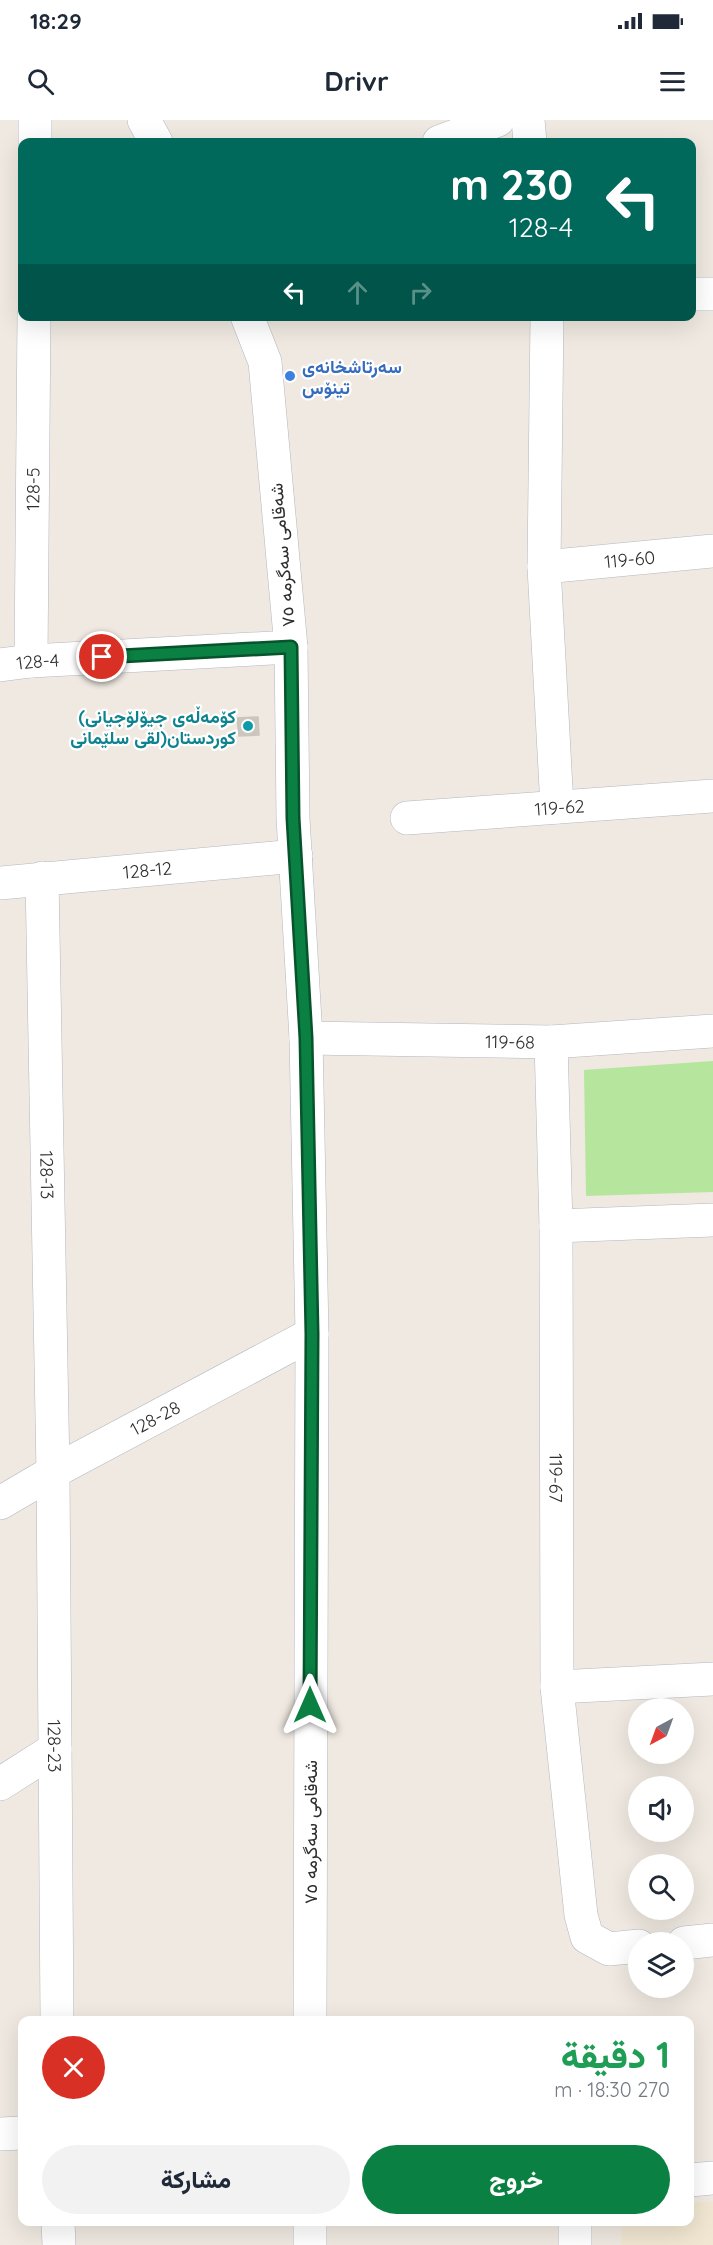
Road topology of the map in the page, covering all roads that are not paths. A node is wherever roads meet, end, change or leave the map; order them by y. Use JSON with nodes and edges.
{"nodes":[{"id":1,"x":35,"y":120,"type":"edge"},
{"id":2,"x":144,"y":120,"type":"edge"},
{"id":3,"x":498,"y":120,"type":"edge"},
{"id":4,"x":528,"y":120,"type":"edge"},
{"id":5,"x":443,"y":134,"type":"edge"},
{"id":6,"x":35,"y":138,"type":"edge"},
{"id":7,"x":154,"y":138,"type":"edge"},
{"id":8,"x":530,"y":138,"type":"edge"},
{"id":9,"x":696,"y":294,"type":"edge"},
{"id":10,"x":713,"y":294,"type":"edge"},
{"id":11,"x":34,"y":321,"type":"edge"},
{"id":12,"x":250,"y":321,"type":"edge"},
{"id":13,"x":547,"y":321,"type":"edge"},
{"id":14,"x":713,"y":551,"type":"edge"},
{"id":15,"x":544,"y":567,"type":"junction"},
{"id":16,"x":291,"y":647,"type":"junction"},
{"id":17,"x":15,"y":663,"type":"edge"},
{"id":18,"x":713,"y":796,"type":"edge"},
{"id":19,"x":557,"y":807,"type":"junction"},
{"id":20,"x":407,"y":818,"type":"dead end"},
{"id":21,"x":296,"y":856,"type":"junction"},
{"id":22,"x":42,"y":879,"type":"junction"},
{"id":23,"x":0,"y":883,"type":"edge"},
{"id":24,"x":713,"y":1031,"type":"edge"},
{"id":25,"x":306,"y":1038,"type":"junction"},
{"id":26,"x":551,"y":1042,"type":"junction"},
{"id":27,"x":713,"y":1220,"type":"edge"},
{"id":28,"x":556,"y":1226,"type":"junction"},
{"id":29,"x":312,"y":1334,"type":"junction"},
{"id":30,"x":53,"y":1472,"type":"junction"},
{"id":31,"x":0,"y":1503,"type":"edge"},
{"id":32,"x":713,"y":1679,"type":"edge"},
{"id":33,"x":556,"y":1687,"type":"junction"},
{"id":34,"x":55,"y":1749,"type":"junction"},
{"id":35,"x":0,"y":1785,"type":"edge"},
{"id":36,"x":713,"y":1940,"type":"edge"},
{"id":37,"x":694,"y":1941,"type":"edge"},
{"id":38,"x":628,"y":1947,"type":"edge"},
{"id":39,"x":57,"y":2016,"type":"edge"},
{"id":40,"x":310,"y":2016,"type":"edge"},
{"id":41,"x":18,"y":2133,"type":"edge"},
{"id":42,"x":0,"y":2134,"type":"edge"},
{"id":43,"x":713,"y":2178,"type":"edge"},
{"id":44,"x":694,"y":2180,"type":"edge"},
{"id":45,"x":58,"y":2226,"type":"edge"},
{"id":46,"x":310,"y":2226,"type":"edge"},
{"id":47,"x":575,"y":2226,"type":"edge"},
{"id":48,"x":58,"y":2245,"type":"edge"},
{"id":49,"x":310,"y":2245,"type":"edge"},
{"id":50,"x":575,"y":2245,"type":"edge"}],
"edges":[{"from":1,"to":6,"type":"street"},
{"from":2,"to":7,"type":"street"},
{"from":3,"to":5,"type":"street"},
{"from":4,"to":8,"type":"street"},
{"from":9,"to":10,"type":"street"},
{"from":11,"to":17,"type":"street","name":"128-5"},
{"from":12,"to":16,"type":"street","name":"شەقامی سەگرمە ٧٥"},
{"from":13,"to":15,"type":"street"},
{"from":14,"to":15,"type":"street","name":"119-60"},
{"from":15,"to":19,"type":"street"},
{"from":16,"to":17,"type":"street","name":"128-4"},
{"from":16,"to":21,"type":"street","name":"شەقامی سەگرمە ٧٥"},
{"from":18,"to":19,"type":"street","name":"119-62"},
{"from":19,"to":20,"type":"street","name":"119-62"},
{"from":21,"to":22,"type":"street","name":"128-12"},
{"from":21,"to":25,"type":"street","name":"شەقامی سەگرمە ٧٥"},
{"from":22,"to":23,"type":"street","name":"128-12"},
{"from":22,"to":30,"type":"street","name":"128-13"},
{"from":24,"to":26,"type":"street","name":"119-68"},
{"from":25,"to":26,"type":"street","name":"119-68"},
{"from":25,"to":29,"type":"street","name":"شەقامی سەگرمە ٧٥"},
{"from":26,"to":28,"type":"street","name":"119-67"},
{"from":27,"to":28,"type":"street"},
{"from":28,"to":33,"type":"street","name":"119-67"},
{"from":29,"to":30,"type":"street","name":"128-28"},
{"from":29,"to":40,"type":"street","name":"شەقامی سەگرمە ٧٥"},
{"from":30,"to":31,"type":"street","name":"128-28"},
{"from":30,"to":34,"type":"street","name":"128-23"},
{"from":32,"to":33,"type":"street"},
{"from":33,"to":38,"type":"street","name":"119-67"},
{"from":34,"to":35,"type":"street"},
{"from":34,"to":39,"type":"street","name":"128-23"},
{"from":36,"to":37,"type":"street"},
{"from":41,"to":42,"type":"street"},
{"from":43,"to":44,"type":"street"},
{"from":45,"to":48,"type":"street"},
{"from":46,"to":49,"type":"street"},
{"from":47,"to":50,"type":"street"}]}
